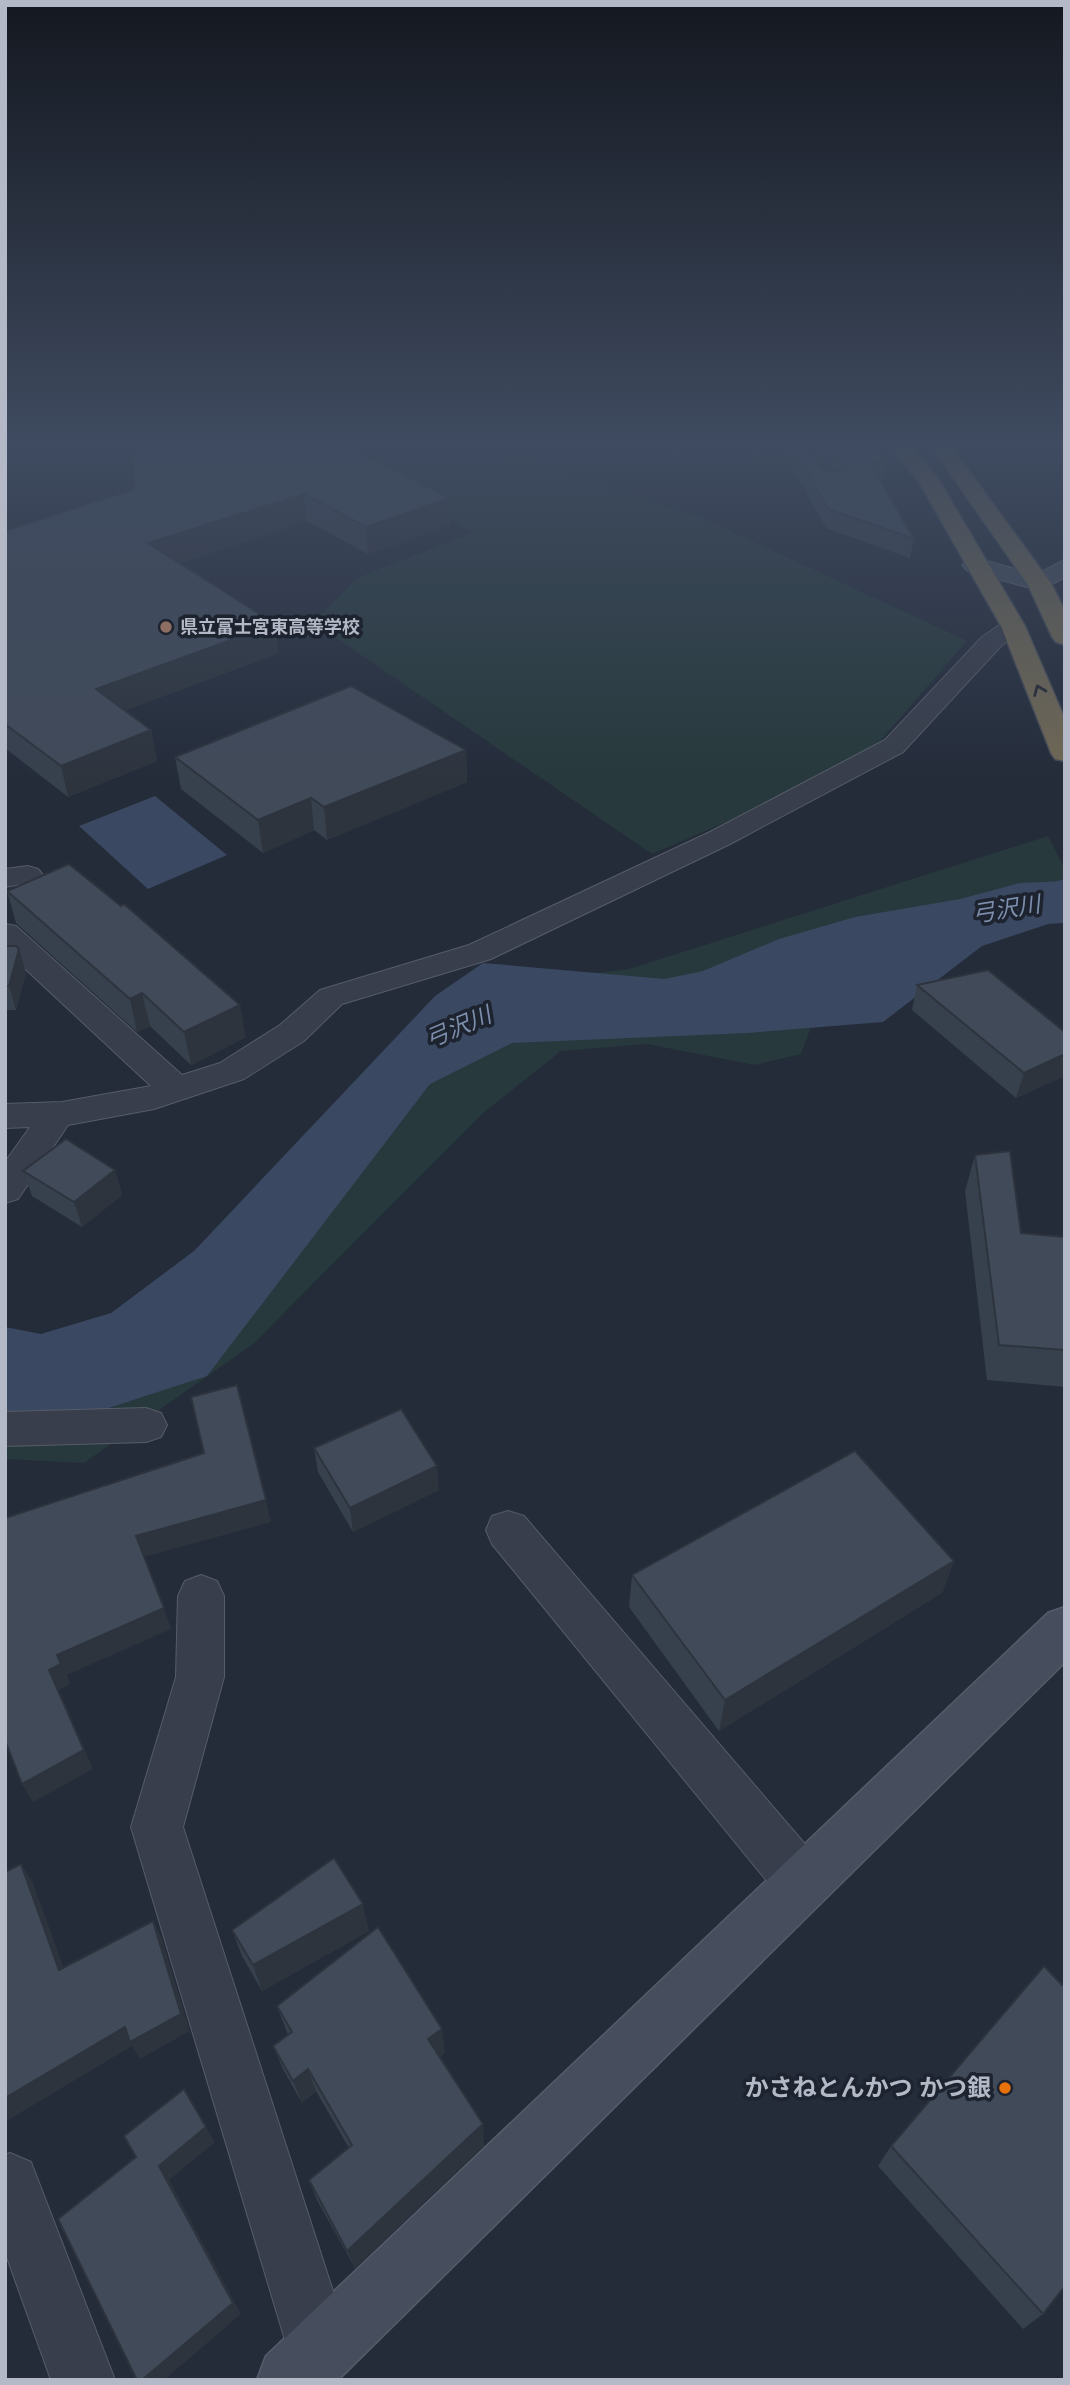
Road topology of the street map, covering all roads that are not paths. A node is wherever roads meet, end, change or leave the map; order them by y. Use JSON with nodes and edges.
{"nodes":[{"id":1,"x":971,"y":557,"type":"edge"},
{"id":2,"x":1018,"y":557,"type":"edge"},
{"id":3,"x":1034,"y":557,"type":"edge"},
{"id":4,"x":1023,"y":564,"type":"junction"},
{"id":5,"x":975,"y":565,"type":"junction"},
{"id":6,"x":1065,"y":567,"type":"edge"},
{"id":7,"x":1039,"y":583,"type":"junction"},
{"id":8,"x":1013,"y":626,"type":"junction"},
{"id":9,"x":1065,"y":637,"type":"edge"},
{"id":10,"x":1065,"y":753,"type":"edge"},
{"id":11,"x":5,"y":933,"type":"edge"},
{"id":12,"x":176,"y":1089,"type":"junction"},
{"id":13,"x":57,"y":1114,"type":"junction"},
{"id":14,"x":5,"y":1116,"type":"edge"},
{"id":15,"x":5,"y":1190,"type":"edge"},
{"id":16,"x":146,"y":1425,"type":"dead end"},
{"id":17,"x":5,"y":1429,"type":"edge"},
{"id":18,"x":508,"y":1530,"type":"dead end"},
{"id":19,"x":201,"y":1596,"type":"dead end"},
{"id":20,"x":1065,"y":1629,"type":"edge"},
{"id":21,"x":803,"y":1883,"type":"junction"},
{"id":22,"x":10,"y":2183,"type":"dead end"},
{"id":23,"x":305,"y":2365,"type":"edge"},
{"id":24,"x":83,"y":2380,"type":"edge"}],
"edges":[{"from":1,"to":5,"type":"highway"},
{"from":2,"to":4,"type":"highway"},
{"from":3,"to":4,"type":"street"},
{"from":4,"to":5,"type":"street"},
{"from":4,"to":7,"type":"highway"},
{"from":5,"to":7,"type":"street"},
{"from":5,"to":8,"type":"highway"},
{"from":6,"to":7,"type":"street"},
{"from":7,"to":9,"type":"highway"},
{"from":10,"to":8,"type":"highway","one_way":true},
{"from":8,"to":12,"type":"street"},
{"from":11,"to":12,"type":"street"},
{"from":12,"to":13,"type":"street"},
{"from":13,"to":14,"type":"street"},
{"from":13,"to":15,"type":"street"},
{"from":16,"to":17,"type":"street"},
{"from":18,"to":21,"type":"street"},
{"from":19,"to":23,"type":"street"},
{"from":20,"to":21,"type":"street"},
{"from":21,"to":23,"type":"street"},
{"from":22,"to":24,"type":"street"}]}
